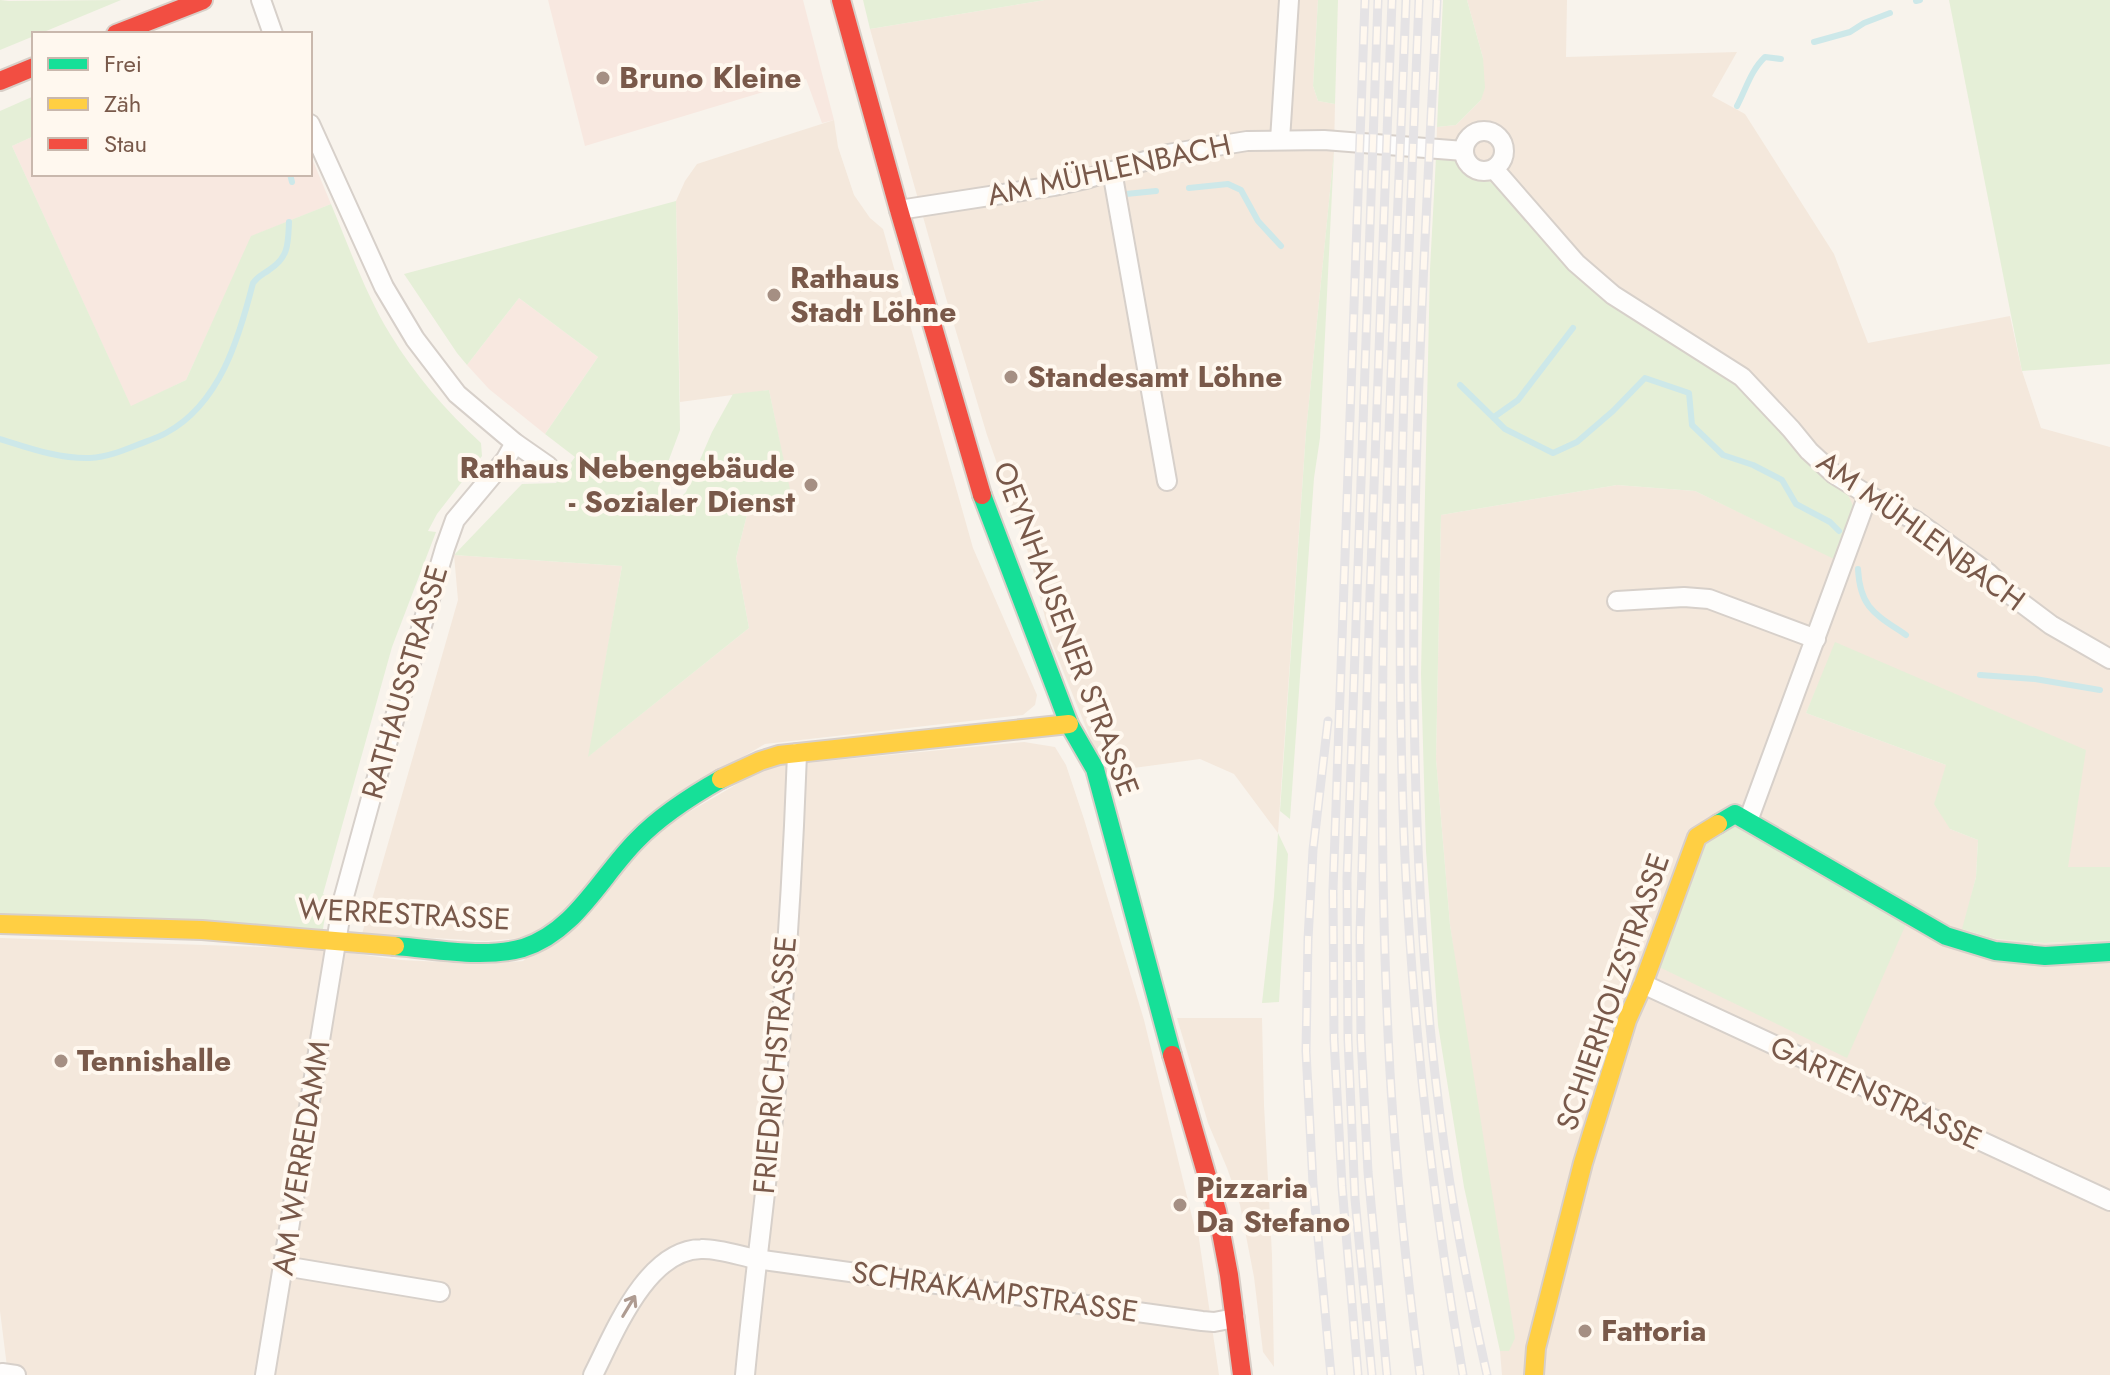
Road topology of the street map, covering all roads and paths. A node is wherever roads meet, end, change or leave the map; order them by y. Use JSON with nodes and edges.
{"nodes":[{"id":1,"x":203,"y":0,"type":"edge"},
{"id":2,"x":261,"y":0,"type":"edge"},
{"id":3,"x":841,"y":0,"type":"edge"},
{"id":4,"x":1289,"y":0,"type":"edge"},
{"id":5,"x":121,"y":32,"type":"edge"},
{"id":6,"x":272,"y":32,"type":"edge"},
{"id":7,"x":32,"y":68,"type":"edge"},
{"id":8,"x":0,"y":81,"type":"edge"},
{"id":9,"x":312,"y":128,"type":"edge"},
{"id":10,"x":1280,"y":140,"type":"junction"},
{"id":11,"x":1464,"y":151,"type":"junction"},
{"id":12,"x":1494,"y":169,"type":"junction"},
{"id":13,"x":1112,"y":171,"type":"junction"},
{"id":14,"x":899,"y":210,"type":"junction"},
{"id":15,"x":515,"y":443,"type":"junction"},
{"id":16,"x":548,"y":466,"type":"dead end"},
{"id":17,"x":1167,"y":481,"type":"dead end"},
{"id":18,"x":1868,"y":495,"type":"junction"},
{"id":19,"x":1617,"y":601,"type":"dead end"},
{"id":20,"x":1816,"y":639,"type":"junction"},
{"id":21,"x":2110,"y":659,"type":"edge"},
{"id":22,"x":1069,"y":724,"type":"junction"},
{"id":23,"x":797,"y":753,"type":"junction"},
{"id":24,"x":1748,"y":821,"type":"junction"},
{"id":25,"x":0,"y":924,"type":"edge"},
{"id":26,"x":335,"y":940,"type":"junction"},
{"id":27,"x":2110,"y":952,"type":"edge"},
{"id":28,"x":1643,"y":984,"type":"junction"},
{"id":29,"x":2110,"y":1201,"type":"edge"},
{"id":30,"x":756,"y":1259,"type":"junction"},
{"id":31,"x":284,"y":1266,"type":"junction"},
{"id":32,"x":440,"y":1292,"type":"dead end"},
{"id":33,"x":1235,"y":1318,"type":"junction"},
{"id":34,"x":265,"y":1375,"type":"edge"},
{"id":35,"x":593,"y":1375,"type":"edge"},
{"id":36,"x":745,"y":1375,"type":"edge"},
{"id":37,"x":1242,"y":1375,"type":"edge"},
{"id":38,"x":1534,"y":1375,"type":"edge"}],
"edges":[{"from":1,"to":5,"type":"street"},
{"from":2,"to":6,"type":"street"},
{"from":3,"to":14,"type":"street","name":"OEYNHAUSENER STRASSE"},
{"from":4,"to":10,"type":"street"},
{"from":7,"to":8,"type":"street"},
{"from":9,"to":15,"type":"street"},
{"from":10,"to":11,"type":"street","name":"AM MÜHLENBACH"},
{"from":10,"to":13,"type":"street","name":"AM MÜHLENBACH"},
{"from":11,"to":12,"type":"street"},
{"from":11,"to":12,"type":"street"},
{"from":12,"to":18,"type":"street","name":"AM MÜHLENBACH"},
{"from":13,"to":14,"type":"street","name":"AM MÜHLENBACH"},
{"from":13,"to":17,"type":"street"},
{"from":14,"to":22,"type":"street","name":"OEYNHAUSENER STRASSE"},
{"from":15,"to":16,"type":"street"},
{"from":15,"to":26,"type":"street","name":"RATHAUSSTRASSE"},
{"from":18,"to":20,"type":"street"},
{"from":18,"to":21,"type":"street","name":"AM MÜHLENBACH"},
{"from":19,"to":20,"type":"street"},
{"from":20,"to":24,"type":"street"},
{"from":22,"to":23,"type":"street","name":"WERRESTRASSE"},
{"from":22,"to":33,"type":"street","name":"OEYNHAUSENER STRASSE"},
{"from":23,"to":26,"type":"street","name":"WERRESTRASSE"},
{"from":23,"to":30,"type":"street","name":"FRIEDRICHSTRASSE"},
{"from":24,"to":27,"type":"street"},
{"from":24,"to":28,"type":"street","name":"SCHIERHOLZSTRASSE"},
{"from":25,"to":26,"type":"street","name":"WERRESTRASSE"},
{"from":26,"to":31,"type":"street","name":"AM WERREDAMM"},
{"from":28,"to":29,"type":"street","name":"GARTENSTRASSE"},
{"from":28,"to":38,"type":"street","name":"SCHIERHOLZSTRASSE"},
{"from":30,"to":33,"type":"street","name":"SCHRAKAMPSTRASSE"},
{"from":35,"to":30,"type":"street","name":"SCHRAKAMPSTRASSE","one_way":true},
{"from":30,"to":36,"type":"street","name":"FRIEDRICHSTRASSE"},
{"from":31,"to":32,"type":"street"},
{"from":31,"to":34,"type":"street","name":"AM WERREDAMM"},
{"from":33,"to":37,"type":"street","name":"OEYNHAUSENER STRASSE"}]}
